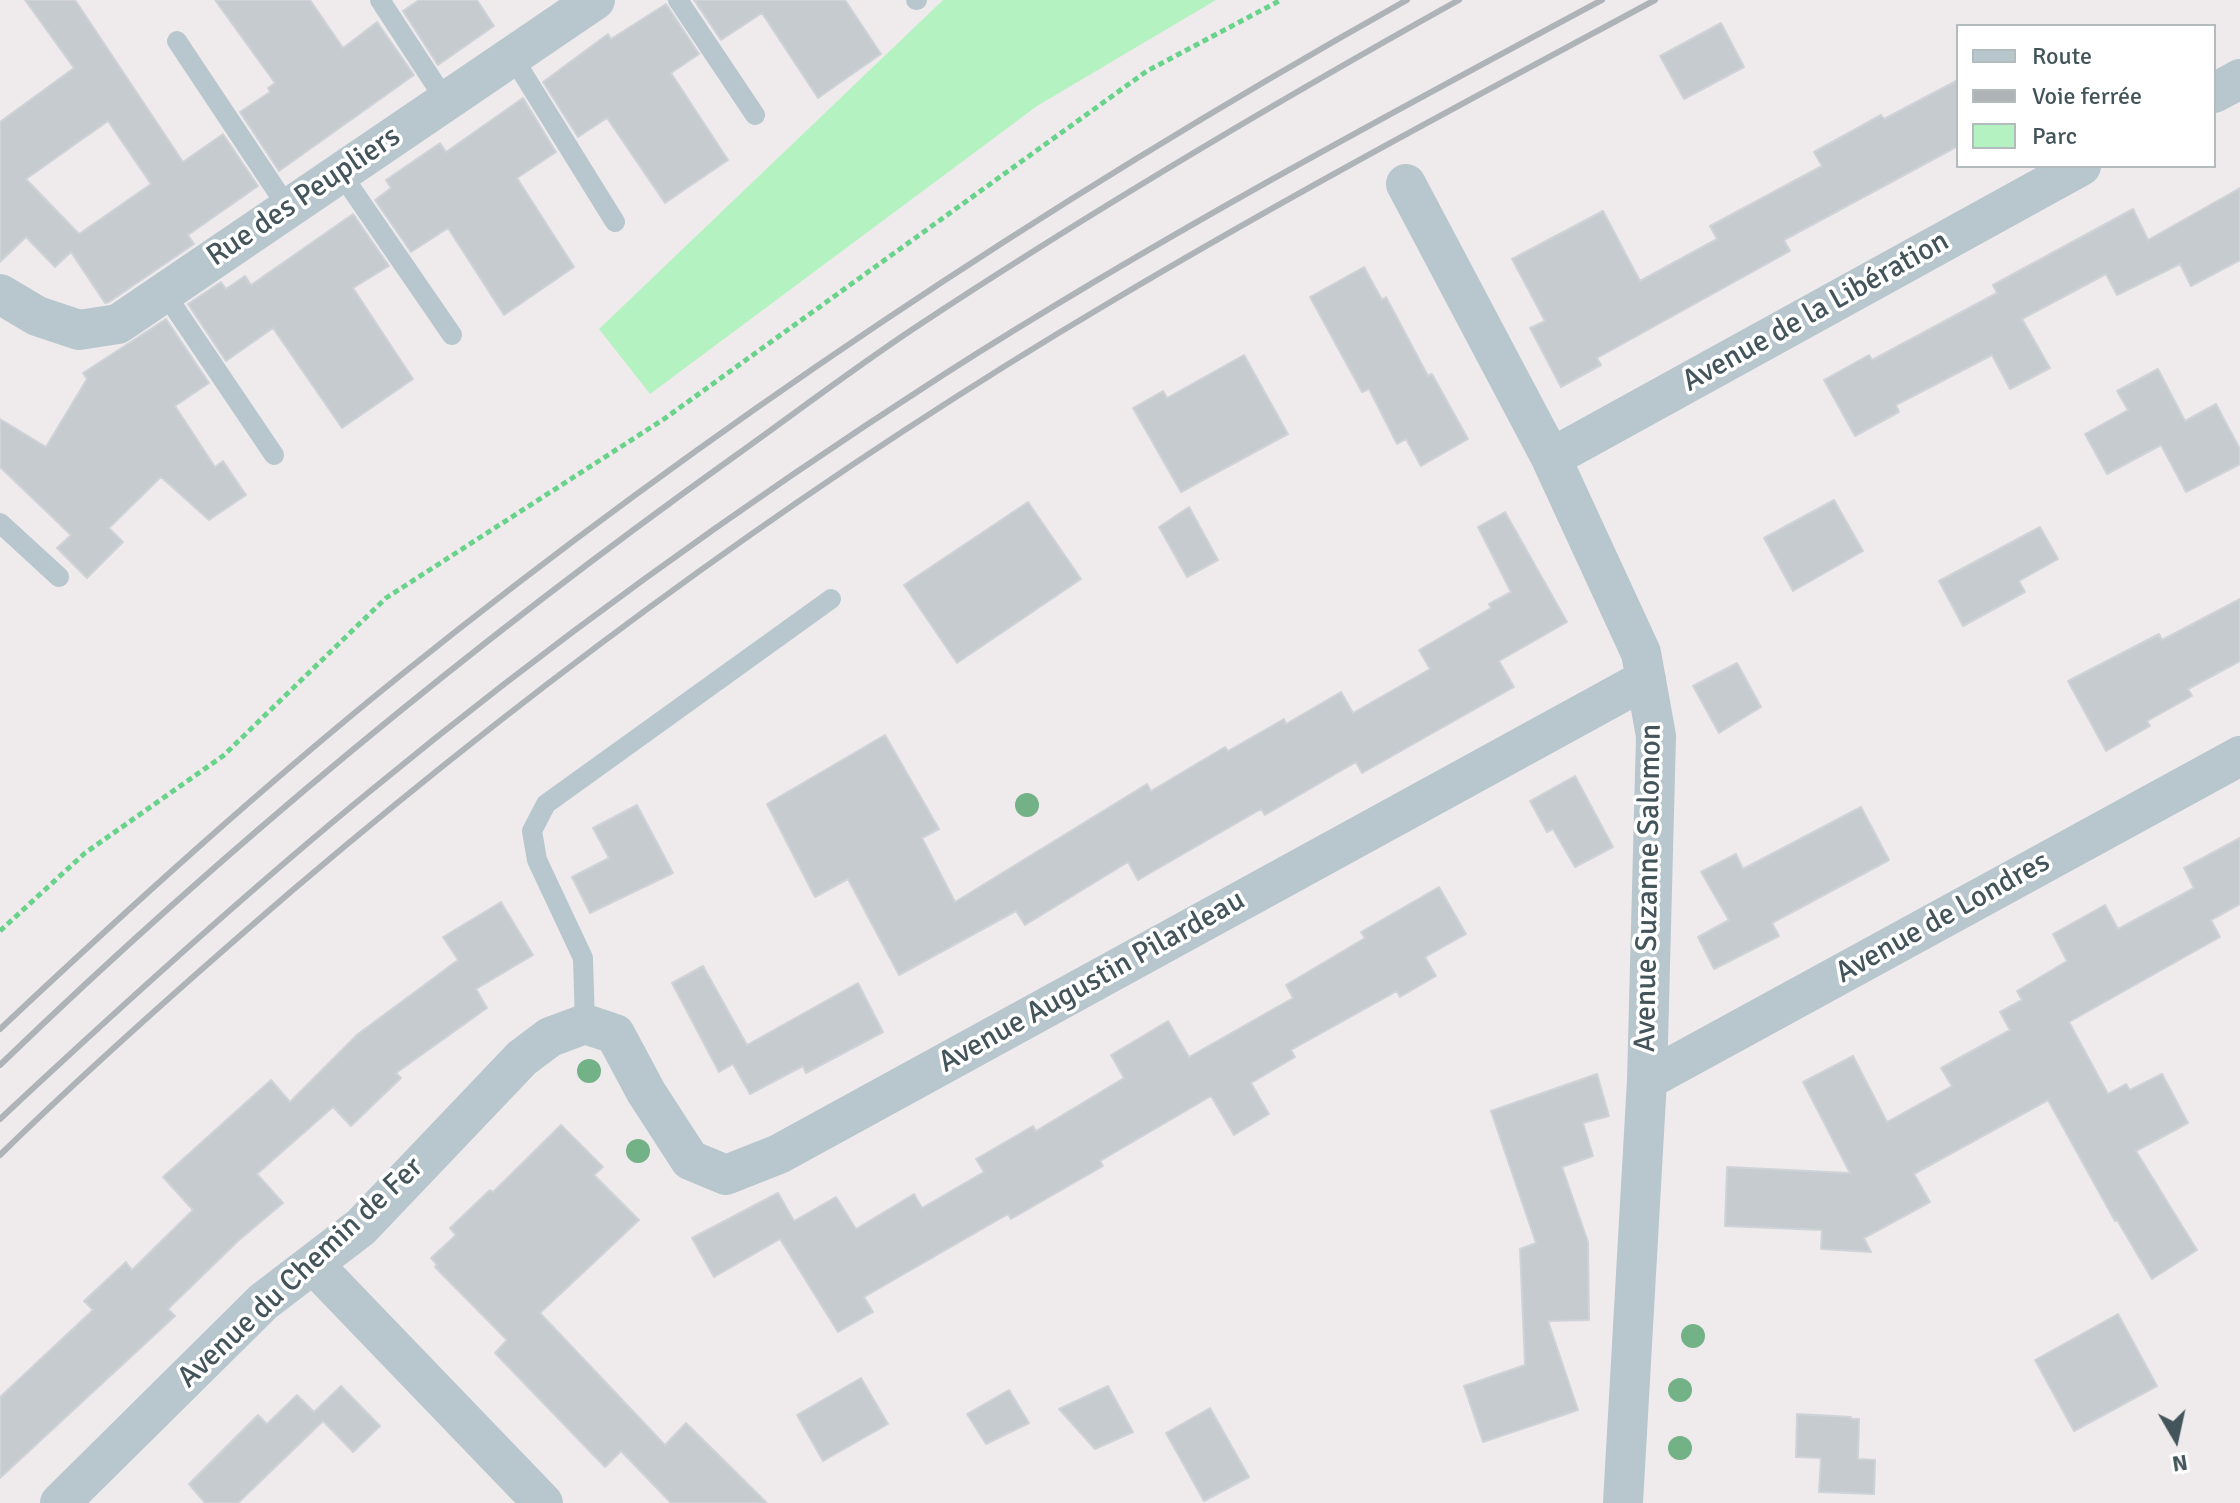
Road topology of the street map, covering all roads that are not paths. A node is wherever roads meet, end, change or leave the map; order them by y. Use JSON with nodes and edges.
{"nodes":[{"id":1,"x":380,"y":0,"type":"edge"},
{"id":2,"x":595,"y":0,"type":"edge"},
{"id":3,"x":678,"y":0,"type":"edge"},
{"id":4,"x":177,"y":41,"type":"dead end"},
{"id":5,"x":512,"y":56,"type":"junction"},
{"id":6,"x":2240,"y":79,"type":"edge"},
{"id":7,"x":2216,"y":92,"type":"edge"},
{"id":8,"x":446,"y":101,"type":"junction"},
{"id":9,"x":755,"y":115,"type":"dead end"},
{"id":10,"x":2077,"y":168,"type":"edge"},
{"id":11,"x":340,"y":172,"type":"junction"},
{"id":12,"x":1406,"y":184,"type":"dead end"},
{"id":13,"x":288,"y":208,"type":"junction"},
{"id":14,"x":615,"y":222,"type":"dead end"},
{"id":15,"x":164,"y":292,"type":"junction"},
{"id":16,"x":0,"y":294,"type":"edge"},
{"id":17,"x":452,"y":335,"type":"dead end"},
{"id":18,"x":274,"y":455,"type":"dead end"},
{"id":19,"x":1551,"y":458,"type":"junction"},
{"id":20,"x":0,"y":523,"type":"edge"},
{"id":21,"x":59,"y":577,"type":"dead end"},
{"id":22,"x":831,"y":599,"type":"dead end"},
{"id":23,"x":1646,"y":679,"type":"junction"},
{"id":24,"x":2240,"y":756,"type":"edge"},
{"id":25,"x":585,"y":1024,"type":"junction"},
{"id":26,"x":1647,"y":1080,"type":"junction"},
{"id":27,"x":313,"y":1264,"type":"junction"},
{"id":28,"x":60,"y":1503,"type":"edge"},
{"id":29,"x":543,"y":1503,"type":"edge"},
{"id":30,"x":1623,"y":1503,"type":"edge"}],
"edges":[{"from":1,"to":8,"type":"lane"},
{"from":2,"to":5,"type":"street","name":"Rue des Peupliers"},
{"from":3,"to":9,"type":"lane"},
{"from":4,"to":13,"type":"lane"},
{"from":5,"to":8,"type":"street","name":"Rue des Peupliers"},
{"from":5,"to":14,"type":"lane"},
{"from":6,"to":7,"type":"street"},
{"from":8,"to":11,"type":"street","name":"Rue des Peupliers"},
{"from":10,"to":19,"type":"street","name":"Avenue de la Libération"},
{"from":11,"to":13,"type":"street","name":"Rue des Peupliers"},
{"from":11,"to":17,"type":"lane"},
{"from":12,"to":19,"type":"street","name":"Avenue Suzanne Salomon"},
{"from":13,"to":15,"type":"street","name":"Rue des Peupliers"},
{"from":15,"to":16,"type":"street","name":"Rue des Peupliers"},
{"from":15,"to":18,"type":"lane"},
{"from":19,"to":23,"type":"street","name":"Avenue Suzanne Salomon"},
{"from":20,"to":21,"type":"lane"},
{"from":22,"to":25,"type":"lane"},
{"from":23,"to":25,"type":"street","name":"Avenue Augustin Pilardeau"},
{"from":23,"to":26,"type":"street","name":"Avenue Suzanne Salomon"},
{"from":24,"to":26,"type":"street","name":"Avenue de Londres"},
{"from":25,"to":27,"type":"street","name":"Avenue du Chemin de Fer"},
{"from":26,"to":30,"type":"street","name":"Avenue Suzanne Salomon"},
{"from":27,"to":28,"type":"street","name":"Avenue du Chemin de Fer"},
{"from":27,"to":29,"type":"street"}]}
